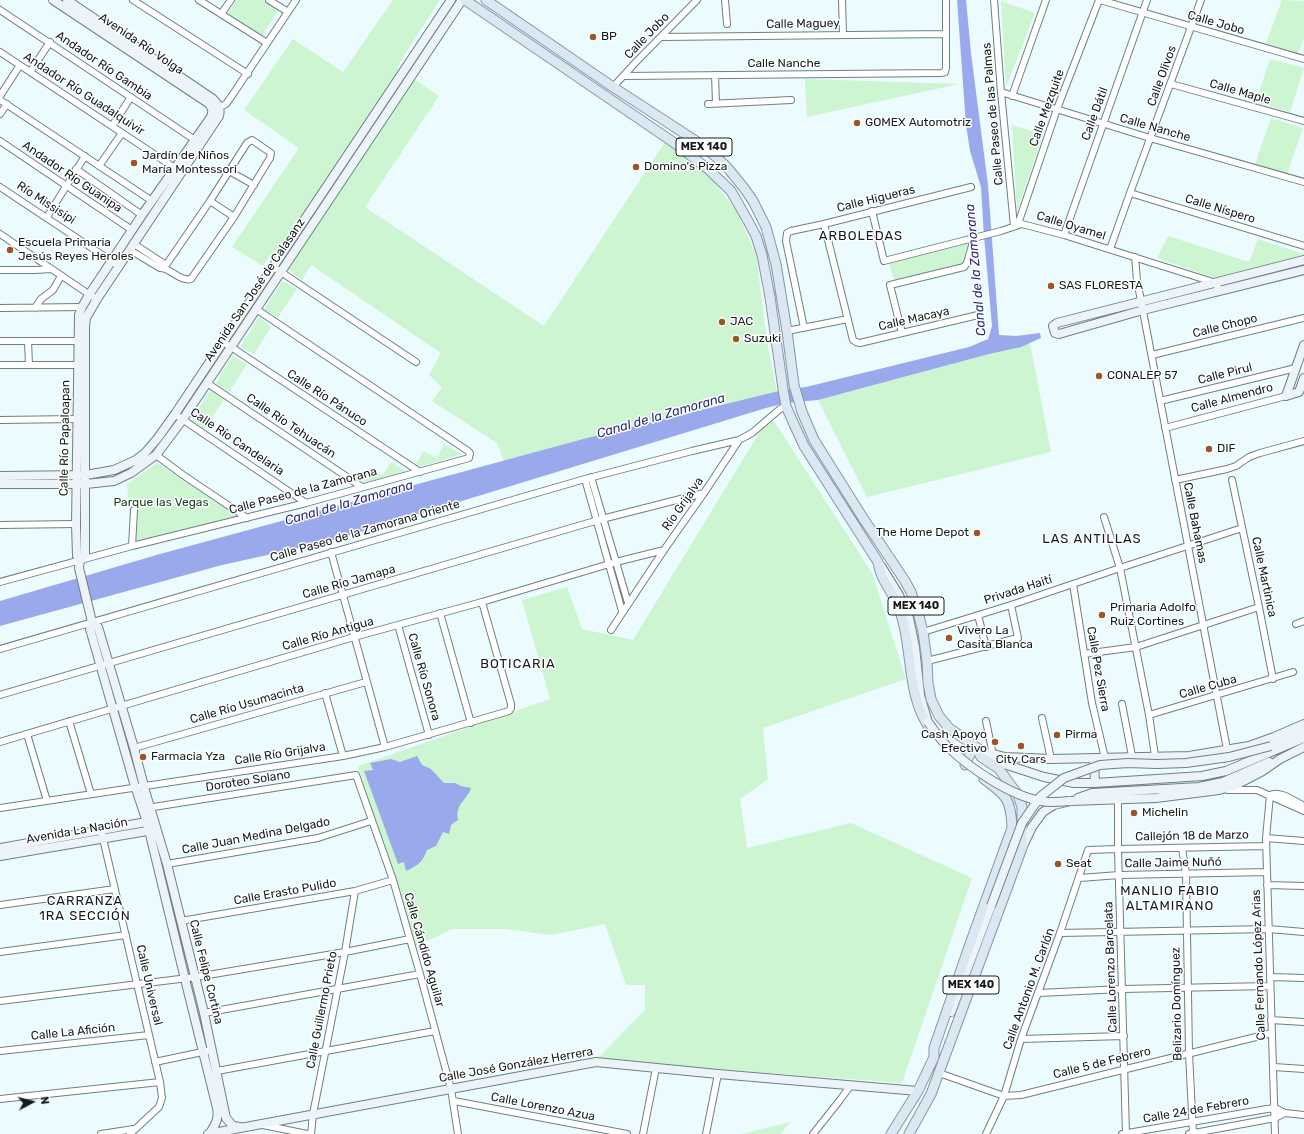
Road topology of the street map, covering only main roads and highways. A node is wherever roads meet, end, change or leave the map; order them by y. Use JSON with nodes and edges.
{"nodes":[{"id":1,"x":465,"y":0,"type":"edge"},
{"id":2,"x":486,"y":0,"type":"edge"},
{"id":3,"x":975,"y":747,"type":"junction"},
{"id":4,"x":965,"y":765,"type":"junction"},
{"id":5,"x":891,"y":1134,"type":"edge"},
{"id":6,"x":909,"y":1134,"type":"edge"}],
"edges":[{"from":1,"to":4,"type":"main road","number":"MEX 140"},
{"from":2,"to":3,"type":"main road","number":"MEX 140"},
{"from":3,"to":4,"type":"main road"},
{"from":3,"to":6,"type":"main road","number":"MEX 140"},
{"from":4,"to":5,"type":"main road","number":"MEX 140"}]}
